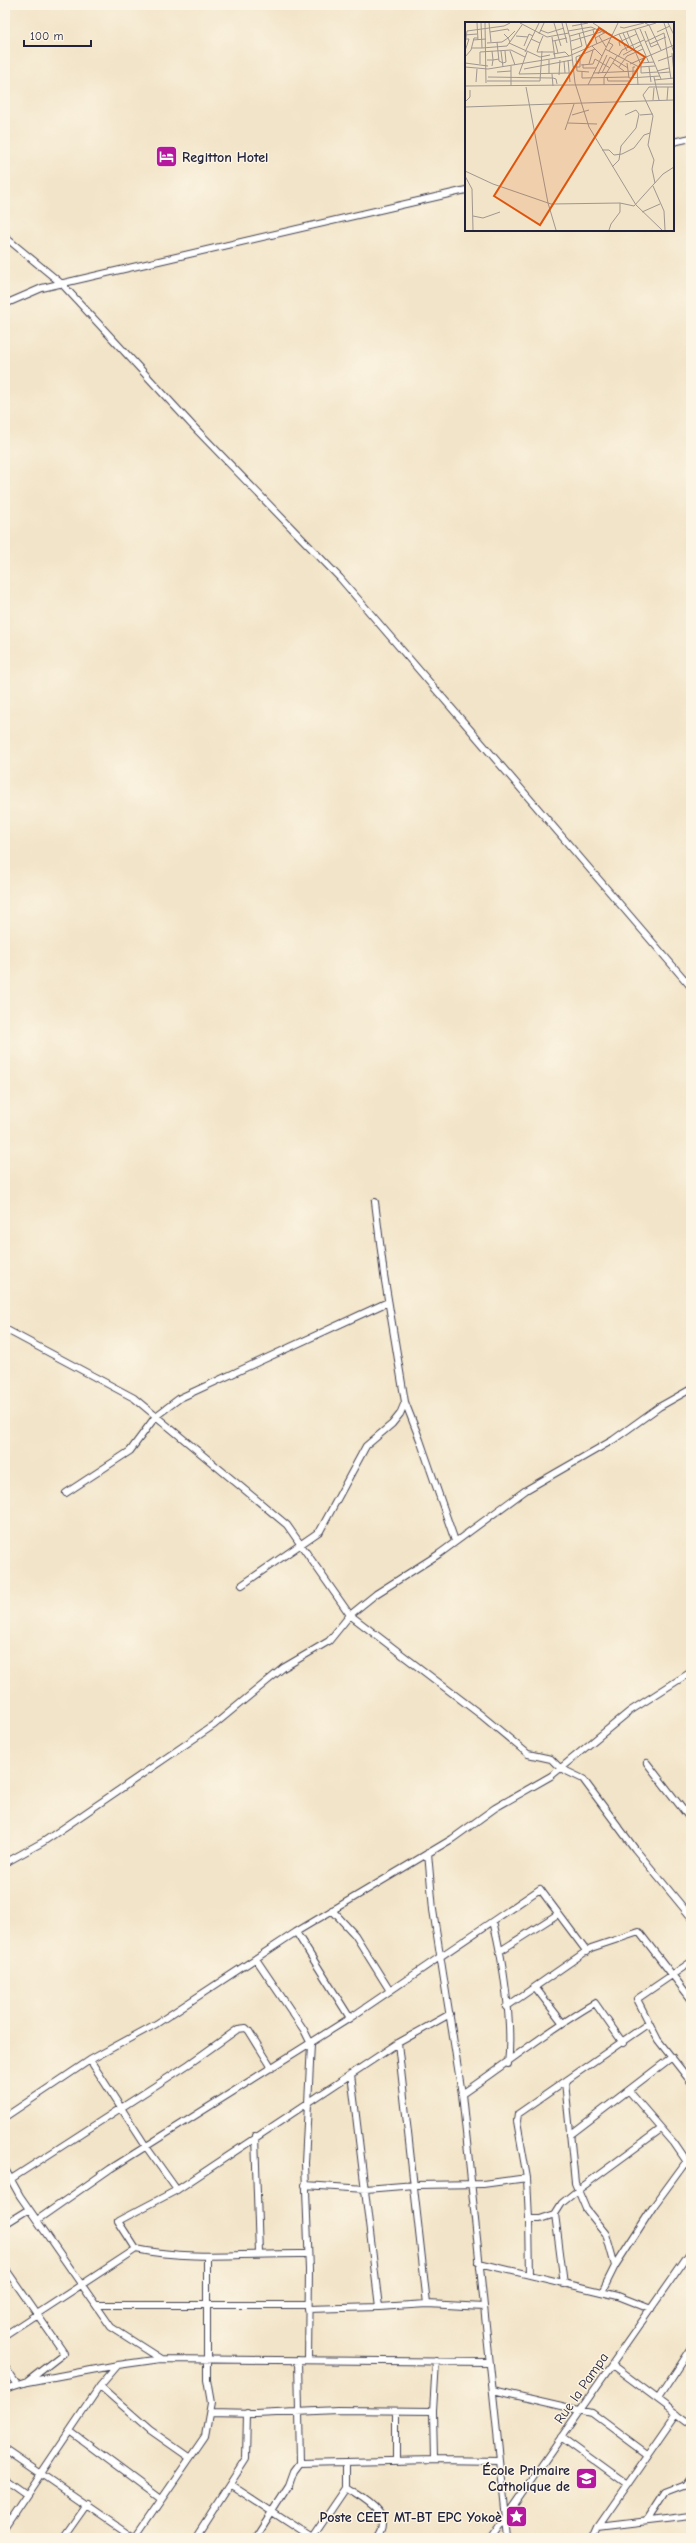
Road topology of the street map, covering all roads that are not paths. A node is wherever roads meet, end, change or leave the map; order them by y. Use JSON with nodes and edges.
{"nodes":[{"id":1,"x":691,"y":138,"type":"edge"},
{"id":2,"x":674,"y":142,"type":"edge"},
{"id":3,"x":465,"y":190,"type":"edge"},
{"id":4,"x":5,"y":237,"type":"edge"},
{"id":5,"x":62,"y":284,"type":"junction"},
{"id":6,"x":5,"y":304,"type":"edge"},
{"id":7,"x":691,"y":987,"type":"edge"},
{"id":8,"x":375,"y":1202,"type":"dead end"},
{"id":9,"x":388,"y":1302,"type":"junction"},
{"id":10,"x":5,"y":1329,"type":"edge"},
{"id":11,"x":691,"y":1390,"type":"edge"},
{"id":12,"x":405,"y":1402,"type":"junction"},
{"id":13,"x":156,"y":1416,"type":"junction"},
{"id":14,"x":66,"y":1493,"type":"dead end"},
{"id":15,"x":455,"y":1541,"type":"junction"},
{"id":16,"x":301,"y":1545,"type":"junction"},
{"id":17,"x":242,"y":1585,"type":"dead end"},
{"id":18,"x":350,"y":1615,"type":"junction"},
{"id":19,"x":691,"y":1672,"type":"edge"},
{"id":20,"x":646,"y":1763,"type":"dead end"},
{"id":21,"x":560,"y":1768,"type":"junction"},
{"id":22,"x":691,"y":1820,"type":"edge"},
{"id":23,"x":428,"y":1853,"type":"junction"},
{"id":24,"x":5,"y":1863,"type":"edge"},
{"id":25,"x":332,"y":1910,"type":"junction"},
{"id":26,"x":558,"y":1914,"type":"junction"},
{"id":27,"x":691,"y":1917,"type":"edge"},
{"id":28,"x":492,"y":1921,"type":"junction"},
{"id":29,"x":296,"y":1932,"type":"junction"},
{"id":30,"x":500,"y":1951,"type":"junction"},
{"id":31,"x":587,"y":1952,"type":"junction"},
{"id":32,"x":441,"y":1955,"type":"junction"},
{"id":33,"x":256,"y":1959,"type":"junction"},
{"id":34,"x":691,"y":1962,"type":"edge"},
{"id":35,"x":672,"y":1974,"type":"junction"},
{"id":36,"x":535,"y":1986,"type":"junction"},
{"id":37,"x":390,"y":1991,"type":"junction"},
{"id":38,"x":691,"y":1999,"type":"edge"},
{"id":39,"x":506,"y":2007,"type":"junction"},
{"id":40,"x":450,"y":2014,"type":"junction"},
{"id":41,"x":350,"y":2018,"type":"junction"},
{"id":42,"x":562,"y":2022,"type":"junction"},
{"id":43,"x":649,"y":2023,"type":"junction"},
{"id":44,"x":398,"y":2043,"type":"junction"},
{"id":45,"x":624,"y":2043,"type":"junction"},
{"id":46,"x":310,"y":2044,"type":"junction"},
{"id":47,"x":672,"y":2057,"type":"junction"},
{"id":48,"x":90,"y":2060,"type":"junction"},
{"id":49,"x":508,"y":2064,"type":"junction"},
{"id":50,"x":272,"y":2068,"type":"junction"},
{"id":51,"x":352,"y":2074,"type":"junction"},
{"id":52,"x":565,"y":2082,"type":"junction"},
{"id":53,"x":691,"y":2082,"type":"edge"},
{"id":54,"x":629,"y":2092,"type":"junction"},
{"id":55,"x":462,"y":2094,"type":"junction"},
{"id":56,"x":309,"y":2103,"type":"junction"},
{"id":57,"x":123,"y":2108,"type":"junction"},
{"id":58,"x":5,"y":2117,"type":"edge"},
{"id":59,"x":661,"y":2129,"type":"junction"},
{"id":60,"x":570,"y":2135,"type":"junction"},
{"id":61,"x":255,"y":2136,"type":"junction"},
{"id":62,"x":147,"y":2148,"type":"junction"},
{"id":63,"x":689,"y":2158,"type":"edge"},
{"id":64,"x":691,"y":2168,"type":"edge"},
{"id":65,"x":5,"y":2169,"type":"edge"},
{"id":66,"x":527,"y":2178,"type":"junction"},
{"id":67,"x":11,"y":2179,"type":"junction"},
{"id":68,"x":471,"y":2184,"type":"junction"},
{"id":69,"x":305,"y":2185,"type":"junction"},
{"id":70,"x":415,"y":2185,"type":"junction"},
{"id":71,"x":366,"y":2189,"type":"junction"},
{"id":72,"x":177,"y":2190,"type":"junction"},
{"id":73,"x":578,"y":2190,"type":"junction"},
{"id":74,"x":29,"y":2209,"type":"junction"},
{"id":75,"x":554,"y":2214,"type":"junction"},
{"id":76,"x":529,"y":2219,"type":"junction"},
{"id":77,"x":37,"y":2220,"type":"junction"},
{"id":78,"x":5,"y":2224,"type":"edge"},
{"id":79,"x":136,"y":2249,"type":"junction"},
{"id":80,"x":691,"y":2252,"type":"edge"},
{"id":81,"x":259,"y":2253,"type":"junction"},
{"id":82,"x":308,"y":2254,"type":"junction"},
{"id":83,"x":207,"y":2256,"type":"junction"},
{"id":84,"x":479,"y":2263,"type":"junction"},
{"id":85,"x":615,"y":2266,"type":"junction"},
{"id":86,"x":5,"y":2268,"type":"edge"},
{"id":87,"x":530,"y":2275,"type":"junction"},
{"id":88,"x":82,"y":2284,"type":"junction"},
{"id":89,"x":564,"y":2284,"type":"junction"},
{"id":90,"x":602,"y":2292,"type":"junction"},
{"id":91,"x":427,"y":2304,"type":"junction"},
{"id":92,"x":97,"y":2305,"type":"junction"},
{"id":93,"x":206,"y":2305,"type":"junction"},
{"id":94,"x":308,"y":2307,"type":"junction"},
{"id":95,"x":379,"y":2307,"type":"junction"},
{"id":96,"x":484,"y":2307,"type":"junction"},
{"id":97,"x":651,"y":2309,"type":"junction"},
{"id":98,"x":37,"y":2315,"type":"junction"},
{"id":99,"x":5,"y":2335,"type":"edge"},
{"id":100,"x":691,"y":2349,"type":"edge"},
{"id":101,"x":161,"y":2359,"type":"junction"},
{"id":102,"x":208,"y":2359,"type":"junction"},
{"id":103,"x":298,"y":2360,"type":"junction"},
{"id":104,"x":308,"y":2360,"type":"junction"},
{"id":105,"x":436,"y":2361,"type":"junction"},
{"id":106,"x":489,"y":2362,"type":"junction"},
{"id":107,"x":118,"y":2364,"type":"junction"},
{"id":108,"x":612,"y":2365,"type":"junction"},
{"id":109,"x":5,"y":2367,"type":"edge"},
{"id":110,"x":11,"y":2376,"type":"junction"},
{"id":111,"x":5,"y":2381,"type":"edge"},
{"id":112,"x":27,"y":2382,"type":"junction"},
{"id":113,"x":17,"y":2385,"type":"junction"},
{"id":114,"x":100,"y":2386,"type":"junction"},
{"id":115,"x":5,"y":2389,"type":"edge"},
{"id":116,"x":493,"y":2390,"type":"junction"},
{"id":117,"x":658,"y":2399,"type":"junction"},
{"id":118,"x":580,"y":2409,"type":"junction"},
{"id":119,"x":298,"y":2411,"type":"junction"},
{"id":120,"x":432,"y":2411,"type":"junction"},
{"id":121,"x":396,"y":2412,"type":"junction"},
{"id":122,"x":211,"y":2413,"type":"junction"},
{"id":123,"x":247,"y":2413,"type":"junction"},
{"id":124,"x":677,"y":2413,"type":"junction"},
{"id":125,"x":691,"y":2424,"type":"edge"},
{"id":126,"x":71,"y":2432,"type":"junction"},
{"id":127,"x":561,"y":2437,"type":"junction"},
{"id":128,"x":5,"y":2449,"type":"edge"},
{"id":129,"x":647,"y":2454,"type":"junction"},
{"id":130,"x":190,"y":2458,"type":"junction"},
{"id":131,"x":396,"y":2460,"type":"junction"},
{"id":132,"x":434,"y":2460,"type":"junction"},
{"id":133,"x":500,"y":2461,"type":"junction"},
{"id":134,"x":300,"y":2463,"type":"junction"},
{"id":135,"x":346,"y":2463,"type":"junction"},
{"id":136,"x":40,"y":2474,"type":"junction"},
{"id":137,"x":691,"y":2477,"type":"edge"},
{"id":138,"x":5,"y":2479,"type":"edge"},
{"id":139,"x":231,"y":2485,"type":"junction"},
{"id":140,"x":627,"y":2485,"type":"junction"},
{"id":141,"x":346,"y":2488,"type":"junction"},
{"id":142,"x":26,"y":2494,"type":"junction"},
{"id":143,"x":161,"y":2499,"type":"junction"},
{"id":144,"x":87,"y":2504,"type":"junction"},
{"id":145,"x":273,"y":2511,"type":"junction"},
{"id":146,"x":691,"y":2516,"type":"edge"},
{"id":147,"x":505,"y":2520,"type":"junction"},
{"id":148,"x":646,"y":2521,"type":"junction"},
{"id":149,"x":5,"y":2527,"type":"edge"},
{"id":150,"x":598,"y":2527,"type":"junction"},
{"id":151,"x":63,"y":2538,"type":"edge"},
{"id":152,"x":135,"y":2538,"type":"edge"},
{"id":153,"x":195,"y":2538,"type":"edge"},
{"id":154,"x":255,"y":2538,"type":"edge"},
{"id":155,"x":312,"y":2538,"type":"edge"},
{"id":156,"x":376,"y":2538,"type":"edge"},
{"id":157,"x":492,"y":2538,"type":"edge"},
{"id":158,"x":508,"y":2538,"type":"edge"},
{"id":159,"x":593,"y":2538,"type":"edge"}],
"edges":[{"from":1,"to":2,"type":"street"},
{"from":3,"to":5,"type":"street"},
{"from":4,"to":5,"type":"street"},
{"from":5,"to":6,"type":"street"},
{"from":5,"to":7,"type":"street"},
{"from":8,"to":9,"type":"street"},
{"from":9,"to":12,"type":"street"},
{"from":9,"to":13,"type":"street"},
{"from":10,"to":13,"type":"street"},
{"from":11,"to":15,"type":"street"},
{"from":12,"to":15,"type":"street"},
{"from":12,"to":16,"type":"street"},
{"from":13,"to":14,"type":"street"},
{"from":13,"to":16,"type":"street"},
{"from":15,"to":18,"type":"street"},
{"from":16,"to":17,"type":"street"},
{"from":16,"to":18,"type":"street"},
{"from":18,"to":21,"type":"street"},
{"from":18,"to":24,"type":"street"},
{"from":19,"to":21,"type":"street"},
{"from":20,"to":22,"type":"street"},
{"from":21,"to":23,"type":"street"},
{"from":21,"to":27,"type":"street"},
{"from":23,"to":25,"type":"street"},
{"from":23,"to":32,"type":"street"},
{"from":25,"to":29,"type":"street"},
{"from":25,"to":37,"type":"street"},
{"from":26,"to":28,"type":"street"},
{"from":26,"to":30,"type":"street"},
{"from":26,"to":31,"type":"street"},
{"from":28,"to":30,"type":"street"},
{"from":28,"to":32,"type":"street"},
{"from":29,"to":33,"type":"street"},
{"from":29,"to":41,"type":"street"},
{"from":30,"to":39,"type":"street"},
{"from":31,"to":35,"type":"street"},
{"from":31,"to":36,"type":"street"},
{"from":32,"to":37,"type":"street"},
{"from":32,"to":40,"type":"street"},
{"from":33,"to":46,"type":"street"},
{"from":33,"to":48,"type":"street"},
{"from":34,"to":35,"type":"street"},
{"from":35,"to":38,"type":"street"},
{"from":35,"to":43,"type":"street"},
{"from":36,"to":39,"type":"street"},
{"from":36,"to":42,"type":"street"},
{"from":37,"to":41,"type":"street"},
{"from":39,"to":49,"type":"street"},
{"from":40,"to":44,"type":"street"},
{"from":40,"to":55,"type":"street"},
{"from":41,"to":46,"type":"street"},
{"from":42,"to":45,"type":"street"},
{"from":42,"to":49,"type":"street"},
{"from":43,"to":45,"type":"street"},
{"from":43,"to":47,"type":"street"},
{"from":44,"to":51,"type":"street"},
{"from":44,"to":70,"type":"street"},
{"from":45,"to":52,"type":"street"},
{"from":46,"to":50,"type":"street"},
{"from":46,"to":56,"type":"street"},
{"from":47,"to":53,"type":"street"},
{"from":47,"to":54,"type":"street"},
{"from":48,"to":57,"type":"street"},
{"from":48,"to":58,"type":"street"},
{"from":49,"to":55,"type":"street"},
{"from":50,"to":57,"type":"street"},
{"from":50,"to":62,"type":"street"},
{"from":51,"to":56,"type":"street"},
{"from":51,"to":71,"type":"street"},
{"from":52,"to":60,"type":"street"},
{"from":52,"to":66,"type":"street"},
{"from":54,"to":59,"type":"street"},
{"from":54,"to":60,"type":"street"},
{"from":55,"to":68,"type":"street"},
{"from":56,"to":61,"type":"street"},
{"from":56,"to":69,"type":"street"},
{"from":57,"to":62,"type":"street"},
{"from":57,"to":67,"type":"street"},
{"from":59,"to":63,"type":"street"},
{"from":59,"to":73,"type":"street"},
{"from":60,"to":73,"type":"street"},
{"from":61,"to":72,"type":"street"},
{"from":61,"to":81,"type":"street"},
{"from":62,"to":72,"type":"street"},
{"from":62,"to":77,"type":"street"},
{"from":63,"to":64,"type":"street"},
{"from":63,"to":85,"type":"street"},
{"from":65,"to":67,"type":"street"},
{"from":66,"to":68,"type":"street"},
{"from":66,"to":76,"type":"street"},
{"from":67,"to":74,"type":"street"},
{"from":68,"to":70,"type":"street"},
{"from":68,"to":84,"type":"street"},
{"from":69,"to":71,"type":"street"},
{"from":69,"to":82,"type":"street"},
{"from":70,"to":71,"type":"street"},
{"from":70,"to":91,"type":"street"},
{"from":71,"to":95,"type":"street"},
{"from":72,"to":79,"type":"street"},
{"from":73,"to":75,"type":"street"},
{"from":73,"to":85,"type":"street"},
{"from":74,"to":77,"type":"street"},
{"from":74,"to":78,"type":"street"},
{"from":75,"to":76,"type":"street"},
{"from":75,"to":89,"type":"street"},
{"from":76,"to":87,"type":"street"},
{"from":77,"to":88,"type":"street"},
{"from":79,"to":83,"type":"street"},
{"from":79,"to":88,"type":"street"},
{"from":80,"to":97,"type":"street","name":"Rue la Pampa"},
{"from":81,"to":82,"type":"street"},
{"from":81,"to":83,"type":"street"},
{"from":82,"to":94,"type":"street"},
{"from":83,"to":93,"type":"street"},
{"from":84,"to":87,"type":"street"},
{"from":84,"to":96,"type":"street"},
{"from":85,"to":90,"type":"street"},
{"from":86,"to":98,"type":"street"},
{"from":87,"to":89,"type":"street"},
{"from":88,"to":92,"type":"street"},
{"from":88,"to":98,"type":"street"},
{"from":89,"to":90,"type":"street"},
{"from":90,"to":97,"type":"street"},
{"from":91,"to":95,"type":"street"},
{"from":91,"to":96,"type":"street"},
{"from":92,"to":93,"type":"street"},
{"from":92,"to":101,"type":"street"},
{"from":93,"to":94,"type":"street"},
{"from":93,"to":102,"type":"street"},
{"from":94,"to":95,"type":"street"},
{"from":94,"to":104,"type":"street"},
{"from":96,"to":106,"type":"street"},
{"from":97,"to":108,"type":"street","name":"Rue la Pampa"},
{"from":98,"to":99,"type":"street"},
{"from":98,"to":112,"type":"street"},
{"from":100,"to":117,"type":"street"},
{"from":101,"to":102,"type":"street"},
{"from":101,"to":107,"type":"street"},
{"from":102,"to":103,"type":"street"},
{"from":102,"to":122,"type":"street"},
{"from":103,"to":104,"type":"street"},
{"from":103,"to":119,"type":"street"},
{"from":104,"to":105,"type":"street"},
{"from":105,"to":106,"type":"street"},
{"from":105,"to":120,"type":"street"},
{"from":106,"to":116,"type":"street"},
{"from":107,"to":112,"type":"street"},
{"from":107,"to":114,"type":"street"},
{"from":108,"to":117,"type":"street"},
{"from":108,"to":118,"type":"street","name":"Rue la Pampa"},
{"from":109,"to":110,"type":"street"},
{"from":110,"to":111,"type":"street"},
{"from":110,"to":113,"type":"street"},
{"from":112,"to":113,"type":"street"},
{"from":113,"to":115,"type":"street"},
{"from":114,"to":126,"type":"street"},
{"from":114,"to":130,"type":"street"},
{"from":116,"to":118,"type":"street"},
{"from":116,"to":133,"type":"street"},
{"from":117,"to":124,"type":"street"},
{"from":118,"to":127,"type":"street","name":"Rue la Pampa"},
{"from":118,"to":129,"type":"street"},
{"from":119,"to":121,"type":"street"},
{"from":119,"to":123,"type":"street"},
{"from":119,"to":134,"type":"street"},
{"from":120,"to":121,"type":"street"},
{"from":120,"to":132,"type":"street"},
{"from":121,"to":131,"type":"street"},
{"from":122,"to":123,"type":"street"},
{"from":122,"to":130,"type":"street"},
{"from":123,"to":139,"type":"street"},
{"from":124,"to":125,"type":"street"},
{"from":124,"to":129,"type":"street"},
{"from":126,"to":136,"type":"street"},
{"from":126,"to":143,"type":"street"},
{"from":127,"to":140,"type":"street"},
{"from":127,"to":147,"type":"street","name":"Rue la Pampa"},
{"from":128,"to":136,"type":"street"},
{"from":129,"to":140,"type":"street"},
{"from":130,"to":143,"type":"street"},
{"from":131,"to":132,"type":"street"},
{"from":131,"to":135,"type":"street"},
{"from":132,"to":133,"type":"street"},
{"from":133,"to":147,"type":"street"},
{"from":134,"to":135,"type":"street"},
{"from":134,"to":145,"type":"street"},
{"from":135,"to":141,"type":"street"},
{"from":136,"to":142,"type":"street"},
{"from":136,"to":144,"type":"street"},
{"from":137,"to":148,"type":"street"},
{"from":138,"to":142,"type":"street"},
{"from":139,"to":145,"type":"street"},
{"from":139,"to":153,"type":"street"},
{"from":140,"to":150,"type":"street"},
{"from":141,"to":155,"type":"street"},
{"from":141,"to":156,"type":"street"},
{"from":142,"to":149,"type":"street"},
{"from":143,"to":152,"type":"street"},
{"from":144,"to":151,"type":"street"},
{"from":144,"to":152,"type":"street"},
{"from":145,"to":154,"type":"street"},
{"from":145,"to":155,"type":"street"},
{"from":146,"to":148,"type":"street"},
{"from":147,"to":157,"type":"street","name":"Rue la Pampa"},
{"from":147,"to":158,"type":"street"},
{"from":148,"to":150,"type":"street"},
{"from":150,"to":159,"type":"street"}]}
